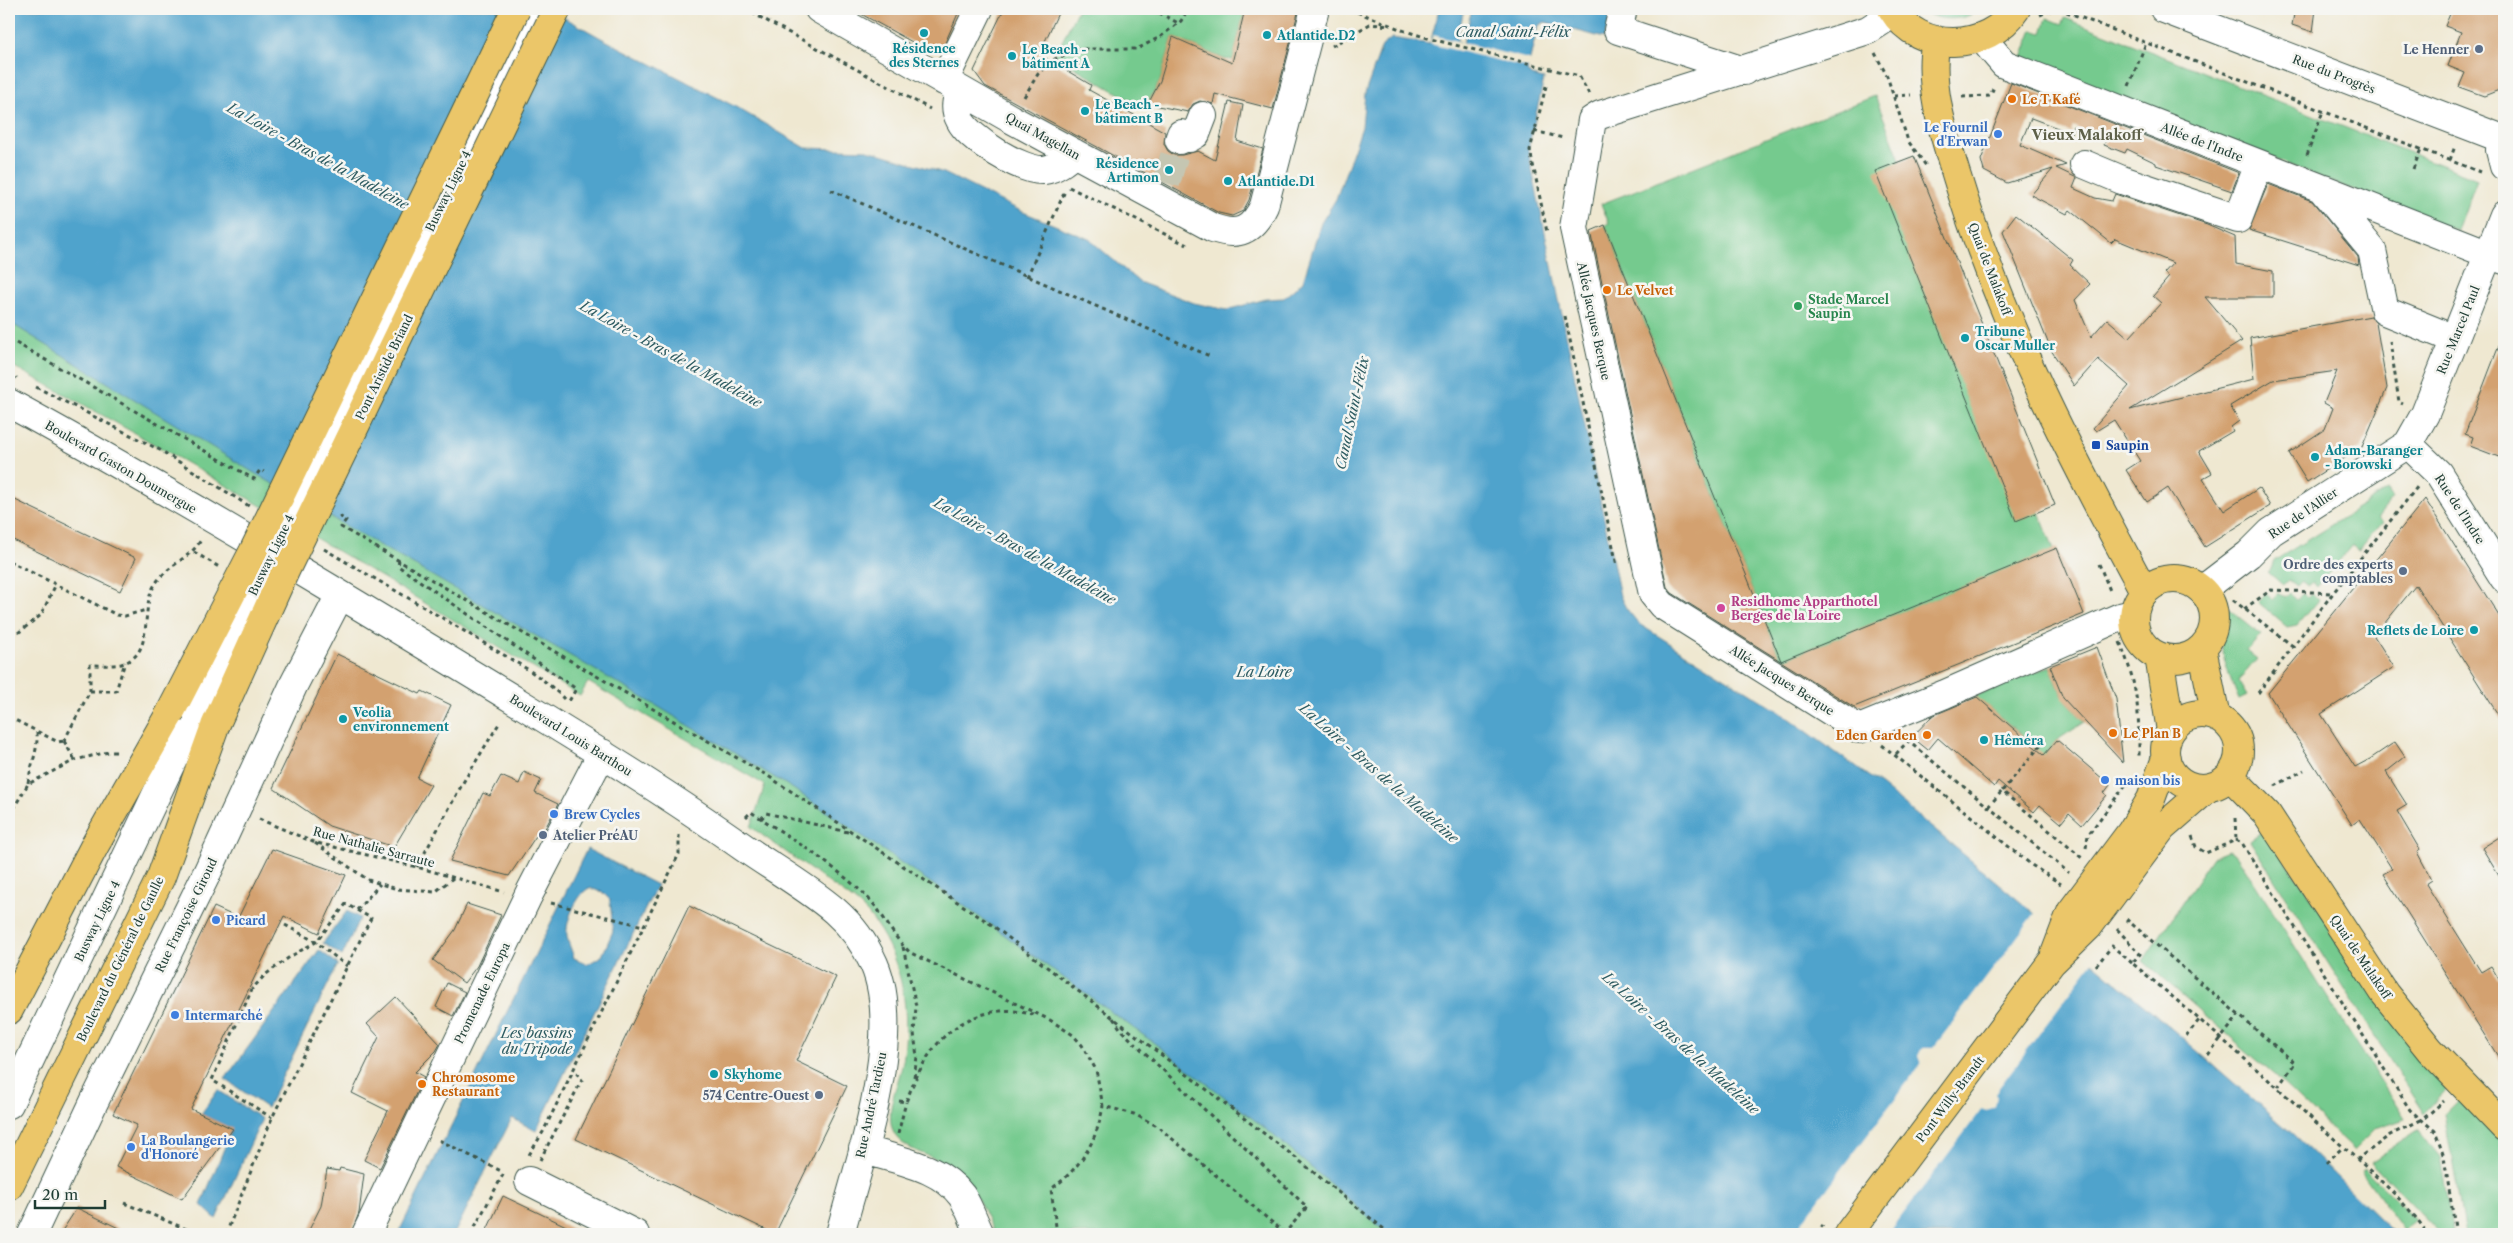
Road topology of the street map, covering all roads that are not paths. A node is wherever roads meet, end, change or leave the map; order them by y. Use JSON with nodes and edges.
{"nodes":[{"id":1,"x":516,"y":9,"type":"edge"},
{"id":2,"x":536,"y":9,"type":"edge"},
{"id":3,"x":557,"y":9,"type":"edge"},
{"id":4,"x":819,"y":9,"type":"edge"},
{"id":5,"x":979,"y":9,"type":"edge"},
{"id":6,"x":1315,"y":9,"type":"edge"},
{"id":7,"x":1623,"y":9,"type":"edge"},
{"id":8,"x":2016,"y":9,"type":"edge"},
{"id":9,"x":2164,"y":9,"type":"edge"},
{"id":10,"x":1893,"y":11,"type":"edge"},
{"id":11,"x":1981,"y":37,"type":"junction"},
{"id":12,"x":1936,"y":40,"type":"junction"},
{"id":13,"x":1744,"y":71,"type":"junction"},
{"id":14,"x":952,"y":86,"type":"junction"},
{"id":15,"x":1203,"y":116,"type":"dead end"},
{"id":16,"x":2504,"y":138,"type":"edge"},
{"id":17,"x":1179,"y":140,"type":"dead end"},
{"id":18,"x":2084,"y":164,"type":"dead end"},
{"id":19,"x":2259,"y":164,"type":"junction"},
{"id":20,"x":2494,"y":169,"type":"edge"},
{"id":21,"x":2310,"y":183,"type":"junction"},
{"id":22,"x":2504,"y":215,"type":"edge"},
{"id":23,"x":2497,"y":258,"type":"edge"},
{"id":24,"x":2454,"y":339,"type":"junction"},
{"id":25,"x":9,"y":403,"type":"edge"},
{"id":26,"x":2408,"y":444,"type":"junction"},
{"id":27,"x":223,"y":526,"type":"joint"},
{"id":28,"x":2502,"y":569,"type":"edge"},
{"id":29,"x":2202,"y":590,"type":"junction"},
{"id":30,"x":340,"y":595,"type":"junction"},
{"id":31,"x":2133,"y":608,"type":"junction"},
{"id":32,"x":2202,"y":648,"type":"junction"},
{"id":33,"x":2159,"y":656,"type":"junction"},
{"id":34,"x":2216,"y":717,"type":"junction"},
{"id":35,"x":205,"y":719,"type":"junction"},
{"id":36,"x":2172,"y":731,"type":"junction"},
{"id":37,"x":602,"y":754,"type":"junction"},
{"id":38,"x":2166,"y":758,"type":"junction"},
{"id":39,"x":2219,"y":782,"type":"junction"},
{"id":40,"x":2079,"y":904,"type":"junction"},
{"id":41,"x":878,"y":974,"type":"joint"},
{"id":42,"x":9,"y":1010,"type":"edge"},
{"id":43,"x":9,"y":1104,"type":"edge"},
{"id":44,"x":2504,"y":1128,"type":"edge"},
{"id":45,"x":863,"y":1149,"type":"junction"},
{"id":46,"x":521,"y":1169,"type":"road end"},
{"id":47,"x":9,"y":1186,"type":"edge"},
{"id":48,"x":32,"y":1234,"type":"edge"},
{"id":49,"x":366,"y":1234,"type":"edge"},
{"id":50,"x":636,"y":1234,"type":"edge"},
{"id":51,"x":840,"y":1234,"type":"edge"},
{"id":52,"x":980,"y":1234,"type":"edge"},
{"id":53,"x":1848,"y":1234,"type":"edge"}],
"edges":[{"from":1,"to":42,"type":"main road","bridge":true},
{"from":2,"to":35,"type":"street","name":"Busway Ligne 4","bridge":true},
{"from":3,"to":35,"type":"main road","name":"Pont Aristide Briand","bridge":true},
{"from":4,"to":14,"type":"street","name":"Quai Magellan"},
{"from":5,"to":14,"type":"street"},
{"from":6,"to":14,"type":"street","name":"Quai Magellan"},
{"from":7,"to":13,"type":"street"},
{"from":8,"to":11,"type":"main road"},
{"from":9,"to":16,"type":"street","name":"Rue du Progrès"},
{"from":10,"to":12,"type":"main road"},
{"from":10,"to":13,"type":"street","name":"Allée Jacques Berque"},
{"from":11,"to":12,"type":"main road"},
{"from":11,"to":19,"type":"street","name":"Allée de l'Indre"},
{"from":12,"to":31,"type":"main road","name":"Quai de Malakoff"},
{"from":13,"to":31,"type":"street","name":"Allée Jacques Berque"},
{"from":15,"to":17,"type":"street"},
{"from":16,"to":20,"type":"street"},
{"from":18,"to":19,"type":"street"},
{"from":19,"to":21,"type":"street","name":"Allée de l'Indre"},
{"from":21,"to":23,"type":"street","name":"Allée de l'Indre"},
{"from":21,"to":24,"type":"street","name":"Allée de l'Indre"},
{"from":22,"to":23,"type":"street","name":"Rue Marcel Paul"},
{"from":23,"to":24,"type":"street","name":"Rue Marcel Paul"},
{"from":24,"to":26,"type":"street","name":"Rue Marcel Paul"},
{"from":25,"to":27,"type":"street","name":"Boulevard Gaston Doumergue"},
{"from":26,"to":28,"type":"street","name":"Rue de l'Indre"},
{"from":26,"to":29,"type":"street","name":"Rue de l'Allier"},
{"from":27,"to":30,"type":"street","name":"Boulevard Louis Barthou"},
{"from":29,"to":31,"type":"main road"},
{"from":29,"to":32,"type":"main road"},
{"from":30,"to":37,"type":"street","name":"Boulevard Louis Barthou"},
{"from":30,"to":48,"type":"street","name":"Rue Françoise Giroud"},
{"from":31,"to":33,"type":"main road"},
{"from":32,"to":33,"type":"main road"},
{"from":32,"to":34,"type":"main road"},
{"from":33,"to":36,"type":"main road"},
{"from":34,"to":36,"type":"main road"},
{"from":34,"to":39,"type":"main road"},
{"from":35,"to":43,"type":"street","name":"Busway Ligne 4"},
{"from":35,"to":47,"type":"main road","name":"Boulevard du Général de Gaulle"},
{"from":36,"to":38,"type":"main road"},
{"from":37,"to":41,"type":"street","name":"Boulevard Louis Barthou"},
{"from":37,"to":49,"type":"street","name":"Promenade Europa"},
{"from":38,"to":39,"type":"main road"},
{"from":38,"to":40,"type":"main road","name":"Pont Willy-Brandt"},
{"from":39,"to":40,"type":"main road","name":"Pont Willy-Brandt"},
{"from":39,"to":44,"type":"main road","name":"Quai de Malakoff"},
{"from":40,"to":53,"type":"main road","name":"Pont Willy-Brandt"},
{"from":41,"to":45,"type":"street","name":"Rue André Tardieu"},
{"from":45,"to":51,"type":"street","name":"Rue André Tardieu"},
{"from":45,"to":52,"type":"street"},
{"from":46,"to":50,"type":"street"}]}
